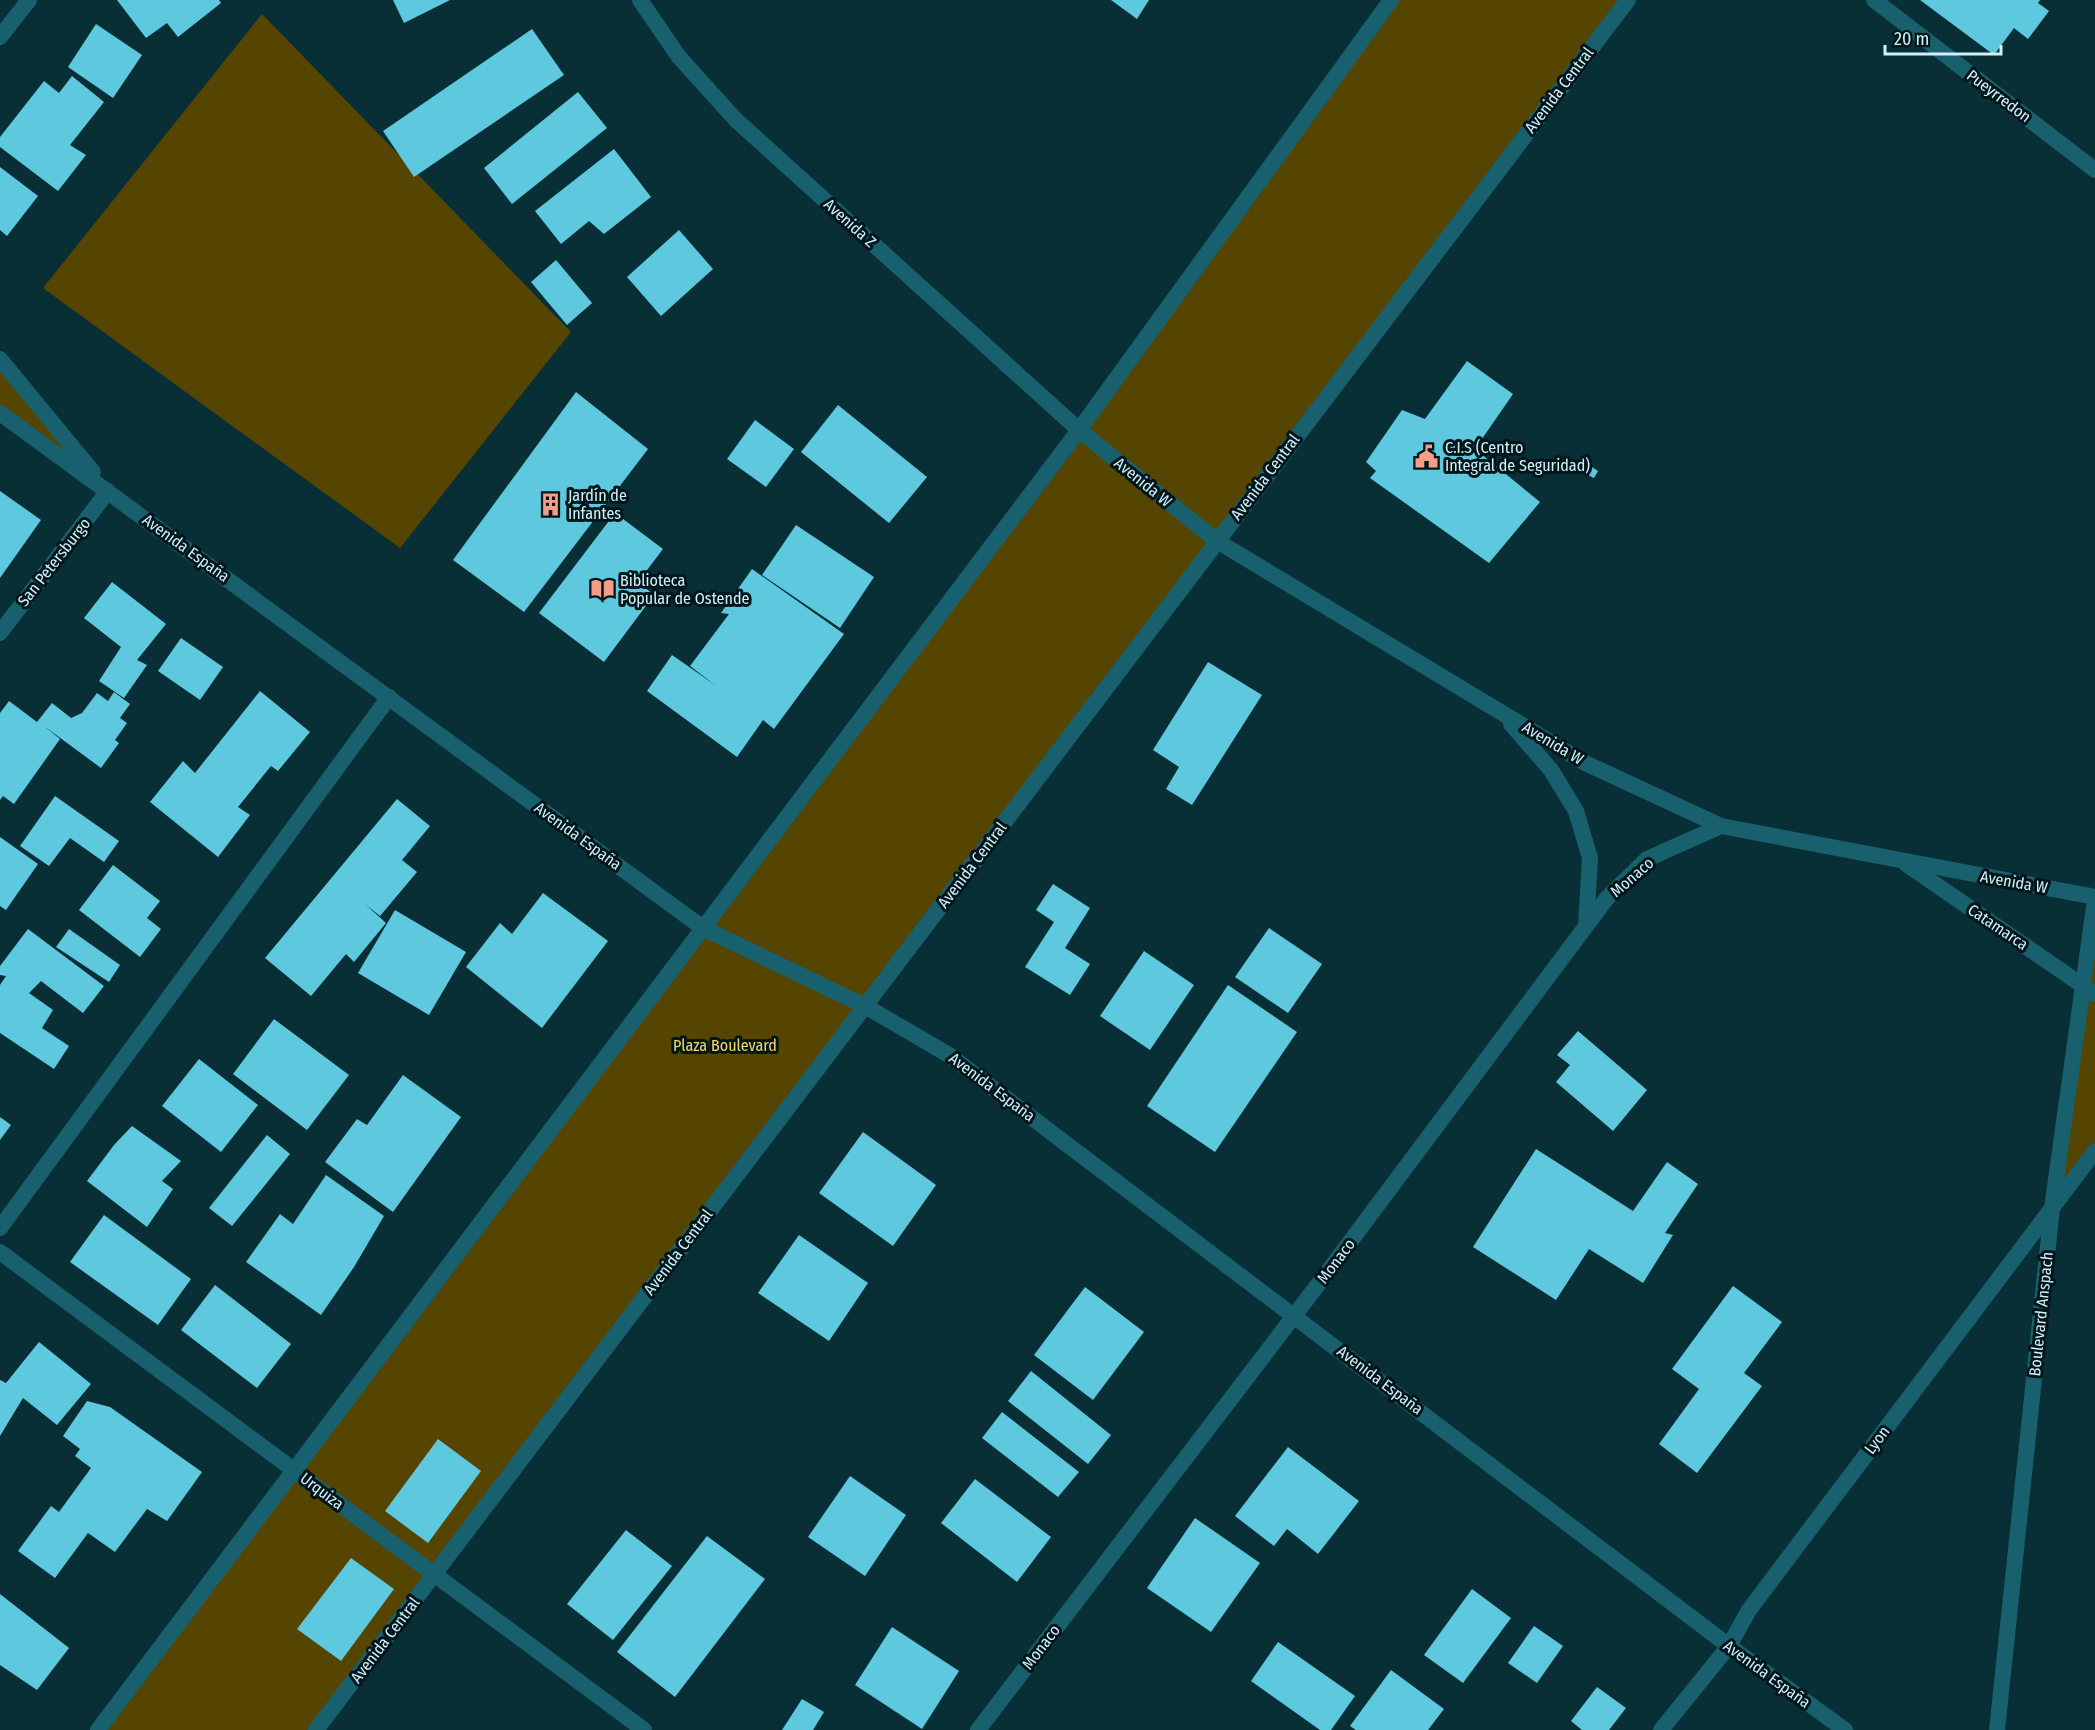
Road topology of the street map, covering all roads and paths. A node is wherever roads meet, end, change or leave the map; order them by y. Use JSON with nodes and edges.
{"nodes":[{"id":1,"x":29,"y":0,"type":"edge"},
{"id":2,"x":640,"y":0,"type":"edge"},
{"id":3,"x":1391,"y":0,"type":"edge"},
{"id":4,"x":1628,"y":0,"type":"edge"},
{"id":5,"x":1874,"y":0,"type":"edge"},
{"id":6,"x":0,"y":37,"type":"edge"},
{"id":7,"x":2095,"y":170,"type":"edge"},
{"id":8,"x":0,"y":359,"type":"edge"},
{"id":9,"x":0,"y":413,"type":"edge"},
{"id":10,"x":1079,"y":430,"type":"junction"},
{"id":11,"x":108,"y":491,"type":"junction"},
{"id":12,"x":1217,"y":541,"type":"junction"},
{"id":13,"x":0,"y":633,"type":"edge"},
{"id":14,"x":388,"y":698,"type":"junction"},
{"id":15,"x":1500,"y":712,"type":"junction"},
{"id":16,"x":1721,"y":826,"type":"junction"},
{"id":17,"x":1900,"y":861,"type":"junction"},
{"id":18,"x":2095,"y":898,"type":"edge"},
{"id":19,"x":1586,"y":927,"type":"junction"},
{"id":20,"x":704,"y":928,"type":"junction"},
{"id":21,"x":2089,"y":989,"type":"edge"},
{"id":22,"x":865,"y":1006,"type":"junction"},
{"id":23,"x":2095,"y":1151,"type":"edge"},
{"id":24,"x":2052,"y":1208,"type":"junction"},
{"id":25,"x":0,"y":1228,"type":"edge"},
{"id":26,"x":0,"y":1252,"type":"edge"},
{"id":27,"x":1295,"y":1316,"type":"junction"},
{"id":28,"x":294,"y":1470,"type":"junction"},
{"id":29,"x":434,"y":1574,"type":"junction"},
{"id":30,"x":1729,"y":1646,"type":"junction"},
{"id":31,"x":98,"y":1730,"type":"edge"},
{"id":32,"x":316,"y":1730,"type":"edge"},
{"id":33,"x":645,"y":1730,"type":"edge"},
{"id":34,"x":978,"y":1730,"type":"edge"},
{"id":35,"x":1661,"y":1730,"type":"edge"},
{"id":36,"x":1845,"y":1730,"type":"edge"},
{"id":37,"x":1997,"y":1730,"type":"edge"}],
"edges":[{"from":1,"to":6,"type":"street"},
{"from":2,"to":10,"type":"street","name":"Avenida Z"},
{"from":3,"to":10,"type":"street"},
{"from":4,"to":12,"type":"street","name":"Avenida Central"},
{"from":5,"to":7,"type":"street","name":"Pueyrredon"},
{"from":8,"to":11,"type":"street"},
{"from":9,"to":11,"type":"street"},
{"from":10,"to":12,"type":"street","name":"Avenida W"},
{"from":10,"to":20,"type":"street"},
{"from":11,"to":13,"type":"street","name":"San Petersburgo"},
{"from":11,"to":14,"type":"street","name":"Avenida España"},
{"from":12,"to":15,"type":"street","name":"Avenida W"},
{"from":12,"to":22,"type":"street","name":"Avenida Central"},
{"from":14,"to":20,"type":"street","name":"Avenida España"},
{"from":14,"to":25,"type":"street"},
{"from":15,"to":16,"type":"street","name":"Avenida W"},
{"from":15,"to":19,"type":"street"},
{"from":16,"to":17,"type":"street","name":"Avenida W"},
{"from":16,"to":19,"type":"street","name":"Monaco"},
{"from":17,"to":18,"type":"street","name":"Avenida W"},
{"from":17,"to":21,"type":"street","name":"Catamarca"},
{"from":18,"to":21,"type":"street","name":"Boulevard Anspach"},
{"from":19,"to":27,"type":"street","name":"Monaco"},
{"from":20,"to":22,"type":"street","name":"Avenida España"},
{"from":20,"to":28,"type":"street"},
{"from":21,"to":24,"type":"street","name":"Boulevard Anspach"},
{"from":22,"to":27,"type":"street","name":"Avenida España"},
{"from":22,"to":29,"type":"street","name":"Avenida Central"},
{"from":23,"to":24,"type":"street","name":"Lyon"},
{"from":24,"to":30,"type":"street","name":"Lyon"},
{"from":24,"to":37,"type":"street","name":"Boulevard Anspach"},
{"from":26,"to":28,"type":"street","name":"Urquiza"},
{"from":27,"to":30,"type":"street","name":"Avenida España"},
{"from":27,"to":34,"type":"street","name":"Monaco"},
{"from":28,"to":29,"type":"street","name":"Urquiza"},
{"from":28,"to":31,"type":"street"},
{"from":29,"to":32,"type":"street","name":"Avenida Central"},
{"from":29,"to":33,"type":"street","name":"Urquiza"},
{"from":30,"to":35,"type":"street","name":"Lyon"},
{"from":30,"to":36,"type":"street","name":"Avenida España"}]}
